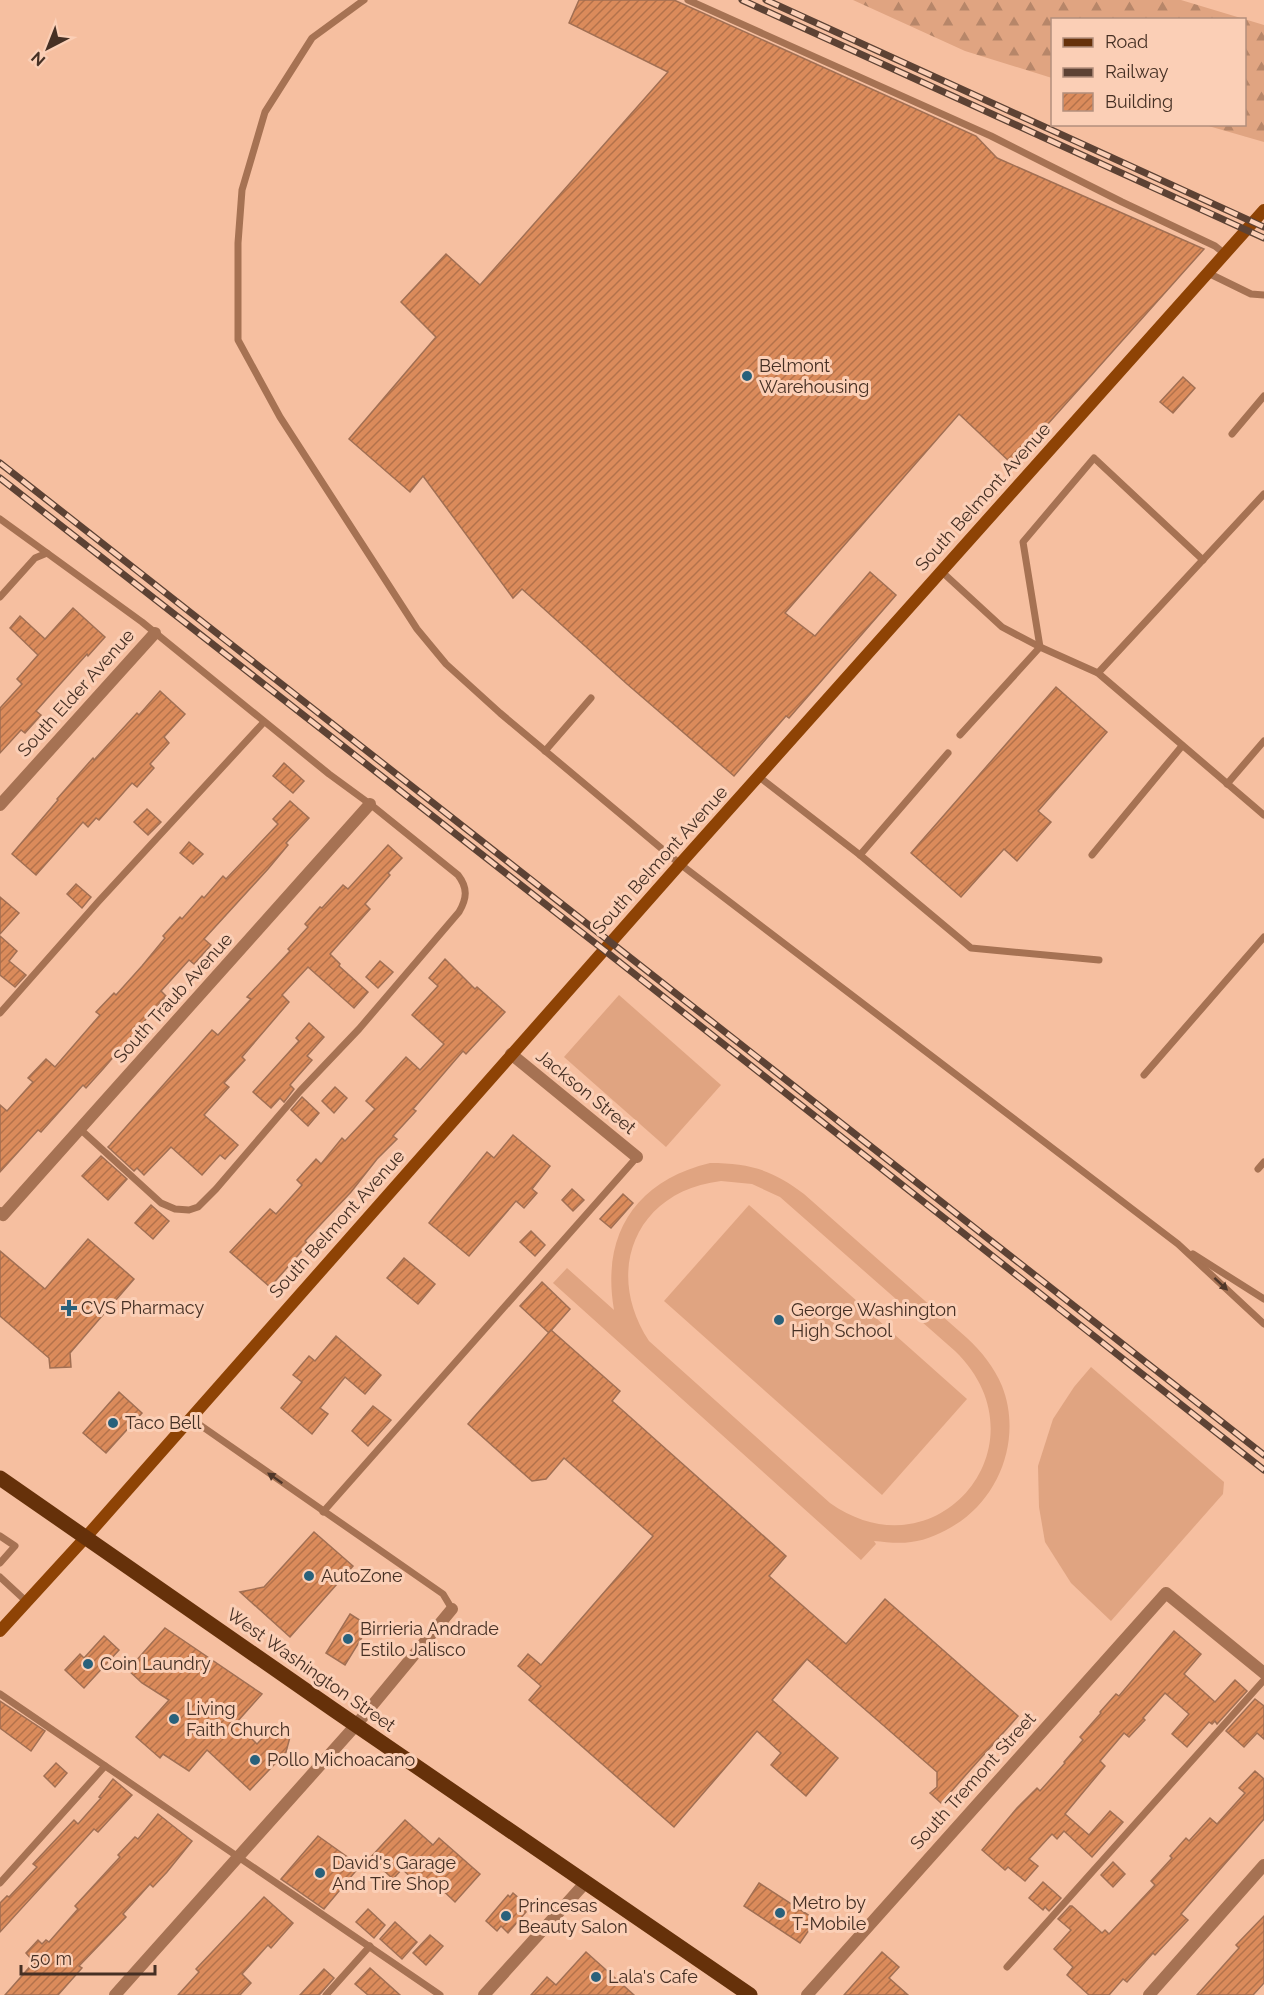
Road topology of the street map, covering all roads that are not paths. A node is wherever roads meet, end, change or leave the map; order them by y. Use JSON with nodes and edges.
{"nodes":[{"id":1,"x":364,"y":0,"type":"edge"},
{"id":2,"x":688,"y":0,"type":"edge"},
{"id":3,"x":1264,"y":210,"type":"edge"},
{"id":4,"x":1225,"y":254,"type":"junction"},
{"id":5,"x":1208,"y":273,"type":"junction"},
{"id":6,"x":1264,"y":295,"type":"edge"},
{"id":7,"x":1264,"y":396,"type":"edge"},
{"id":8,"x":1232,"y":434,"type":"dead end"},
{"id":9,"x":1264,"y":495,"type":"edge"},
{"id":10,"x":0,"y":519,"type":"edge"},
{"id":11,"x":47,"y":553,"type":"junction"},
{"id":12,"x":1203,"y":560,"type":"junction"},
{"id":13,"x":941,"y":571,"type":"junction"},
{"id":14,"x":0,"y":597,"type":"edge"},
{"id":15,"x":155,"y":633,"type":"junction"},
{"id":16,"x":1040,"y":647,"type":"junction"},
{"id":17,"x":1098,"y":673,"type":"junction"},
{"id":18,"x":591,"y":698,"type":"dead end"},
{"id":19,"x":264,"y":722,"type":"junction"},
{"id":20,"x":960,"y":735,"type":"dead end"},
{"id":21,"x":1264,"y":741,"type":"edge"},
{"id":22,"x":1182,"y":746,"type":"junction"},
{"id":23,"x":545,"y":751,"type":"junction"},
{"id":24,"x":948,"y":753,"type":"dead end"},
{"id":25,"x":759,"y":776,"type":"junction"},
{"id":26,"x":1227,"y":784,"type":"junction"},
{"id":27,"x":370,"y":804,"type":"junction"},
{"id":28,"x":0,"y":805,"type":"edge"},
{"id":29,"x":1264,"y":814,"type":"edge"},
{"id":30,"x":860,"y":855,"type":"junction"},
{"id":31,"x":1092,"y":855,"type":"dead end"},
{"id":32,"x":681,"y":864,"type":"junction"},
{"id":33,"x":1264,"y":938,"type":"edge"},
{"id":34,"x":1099,"y":960,"type":"dead end"},
{"id":35,"x":0,"y":1013,"type":"edge"},
{"id":36,"x":511,"y":1054,"type":"junction"},
{"id":37,"x":1144,"y":1075,"type":"dead end"},
{"id":38,"x":80,"y":1129,"type":"junction"},
{"id":39,"x":637,"y":1157,"type":"joint"},
{"id":40,"x":1264,"y":1162,"type":"edge"},
{"id":41,"x":1258,"y":1169,"type":"dead end"},
{"id":42,"x":1,"y":1214,"type":"edge"},
{"id":43,"x":1178,"y":1244,"type":"junction"},
{"id":44,"x":1264,"y":1299,"type":"edge"},
{"id":45,"x":1264,"y":1324,"type":"edge"},
{"id":46,"x":190,"y":1418,"type":"junction"},
{"id":47,"x":2,"y":1483,"type":"edge"},
{"id":48,"x":323,"y":1512,"type":"junction"},
{"id":49,"x":0,"y":1536,"type":"edge"},
{"id":50,"x":86,"y":1537,"type":"junction"},
{"id":51,"x":0,"y":1563,"type":"edge"},
{"id":52,"x":0,"y":1577,"type":"edge"},
{"id":53,"x":27,"y":1602,"type":"junction"},
{"id":54,"x":452,"y":1609,"type":"joint"},
{"id":55,"x":0,"y":1631,"type":"edge"},
{"id":56,"x":1264,"y":1672,"type":"edge"},
{"id":57,"x":1264,"y":1680,"type":"edge"},
{"id":58,"x":0,"y":1694,"type":"edge"},
{"id":59,"x":356,"y":1725,"type":"junction"},
{"id":60,"x":105,"y":1766,"type":"junction"},
{"id":61,"x":239,"y":1856,"type":"junction"},
{"id":62,"x":1264,"y":1865,"type":"edge"},
{"id":63,"x":586,"y":1882,"type":"junction"},
{"id":64,"x":0,"y":1883,"type":"edge"},
{"id":65,"x":370,"y":1946,"type":"junction"},
{"id":66,"x":1007,"y":1967,"type":"dead end"},
{"id":67,"x":115,"y":1995,"type":"edge"},
{"id":68,"x":326,"y":1995,"type":"edge"},
{"id":69,"x":440,"y":1995,"type":"edge"},
{"id":70,"x":484,"y":1995,"type":"edge"},
{"id":71,"x":750,"y":1995,"type":"edge"},
{"id":72,"x":807,"y":1995,"type":"edge"},
{"id":73,"x":1149,"y":1995,"type":"edge"}],
"edges":[{"from":1,"to":23,"type":"lane"},
{"from":2,"to":4,"type":"lane"},
{"from":3,"to":4,"type":"main road","name":"South Belmont Avenue"},
{"from":4,"to":5,"type":"main road","name":"South Belmont Avenue"},
{"from":5,"to":6,"type":"lane"},
{"from":5,"to":13,"type":"main road","name":"South Belmont Avenue"},
{"from":7,"to":8,"type":"lane"},
{"from":9,"to":12,"type":"lane"},
{"from":10,"to":11,"type":"lane"},
{"from":11,"to":14,"type":"lane"},
{"from":11,"to":15,"type":"lane"},
{"from":12,"to":16,"type":"lane"},
{"from":12,"to":17,"type":"lane"},
{"from":13,"to":16,"type":"lane"},
{"from":13,"to":25,"type":"main road","name":"South Belmont Avenue"},
{"from":15,"to":19,"type":"lane"},
{"from":15,"to":28,"type":"street","name":"South Elder Avenue"},
{"from":16,"to":17,"type":"lane"},
{"from":16,"to":20,"type":"lane"},
{"from":17,"to":22,"type":"lane"},
{"from":18,"to":23,"type":"lane"},
{"from":19,"to":27,"type":"lane"},
{"from":19,"to":35,"type":"lane"},
{"from":21,"to":26,"type":"lane"},
{"from":22,"to":26,"type":"lane"},
{"from":22,"to":31,"type":"lane"},
{"from":23,"to":32,"type":"lane"},
{"from":24,"to":30,"type":"lane"},
{"from":25,"to":30,"type":"lane"},
{"from":25,"to":32,"type":"main road","name":"South Belmont Avenue"},
{"from":26,"to":29,"type":"lane"},
{"from":27,"to":38,"type":"street","name":"South Traub Avenue"},
{"from":27,"to":38,"type":"lane"},
{"from":30,"to":34,"type":"lane"},
{"from":32,"to":36,"type":"main road","name":"South Belmont Avenue"},
{"from":32,"to":43,"type":"lane"},
{"from":33,"to":37,"type":"lane"},
{"from":36,"to":39,"type":"street","name":"Jackson Street"},
{"from":36,"to":46,"type":"main road","name":"South Belmont Avenue"},
{"from":38,"to":42,"type":"street","name":"South Traub Avenue"},
{"from":39,"to":48,"type":"lane"},
{"from":40,"to":41,"type":"lane"},
{"from":43,"to":44,"type":"lane"},
{"from":43,"to":45,"type":"lane","one_way":true},
{"from":48,"to":46,"type":"lane","one_way":true},
{"from":46,"to":50,"type":"main road","name":"South Belmont Avenue"},
{"from":47,"to":50,"type":"main road","name":"West Washington Street"},
{"from":48,"to":54,"type":"lane"},
{"from":49,"to":51,"type":"lane"},
{"from":50,"to":53,"type":"main road","name":"South Belmont Avenue"},
{"from":50,"to":59,"type":"main road","name":"West Washington Street"},
{"from":52,"to":53,"type":"lane"},
{"from":53,"to":55,"type":"main road","name":"South Belmont Avenue"},
{"from":54,"to":59,"type":"street"},
{"from":56,"to":72,"type":"street","name":"South Tremont Street"},
{"from":57,"to":66,"type":"lane"},
{"from":58,"to":60,"type":"lane"},
{"from":59,"to":61,"type":"street"},
{"from":59,"to":63,"type":"main road","name":"West Washington Street"},
{"from":60,"to":61,"type":"lane"},
{"from":60,"to":64,"type":"lane"},
{"from":61,"to":65,"type":"lane"},
{"from":61,"to":67,"type":"street"},
{"from":62,"to":73,"type":"street"},
{"from":63,"to":70,"type":"street"},
{"from":63,"to":71,"type":"main road","name":"West Washington Street"},
{"from":65,"to":68,"type":"lane"},
{"from":65,"to":69,"type":"lane"}]}
